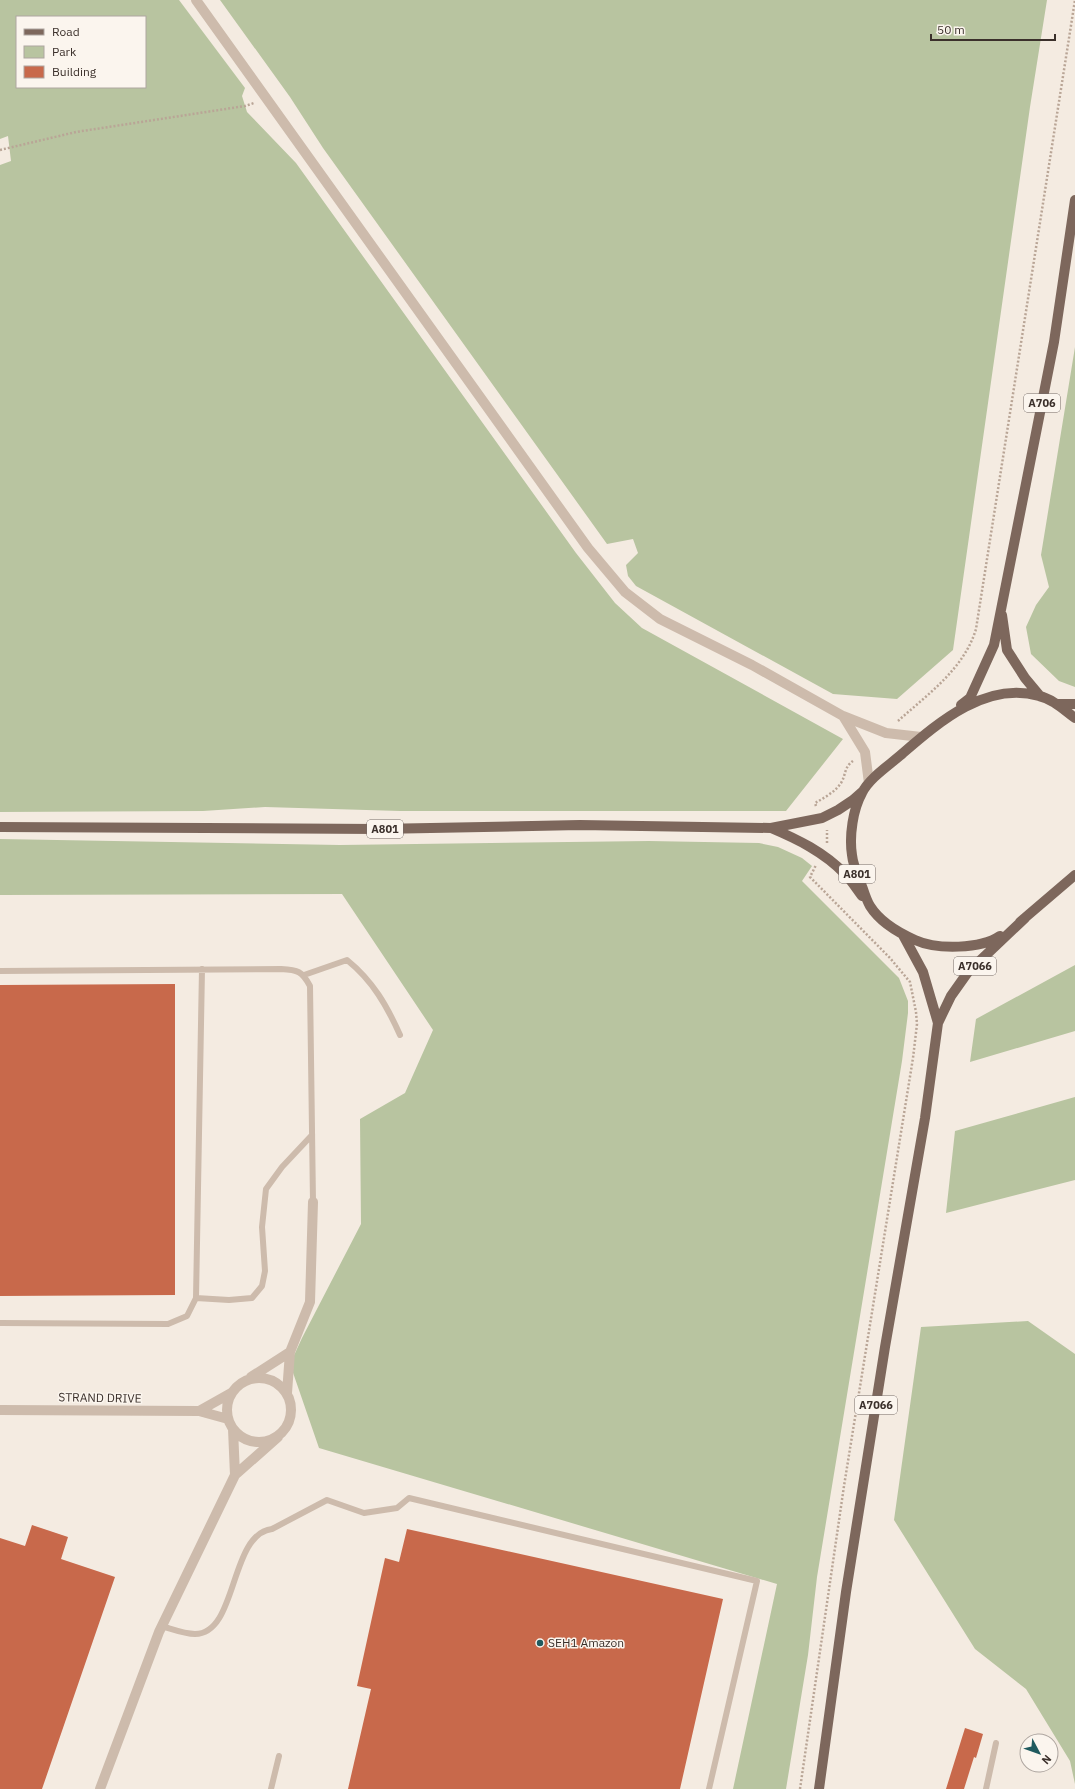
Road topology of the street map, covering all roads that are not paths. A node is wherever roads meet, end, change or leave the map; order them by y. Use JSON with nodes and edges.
{"nodes":[{"id":1,"x":196,"y":0,"type":"edge"},
{"id":2,"x":1075,"y":200,"type":"edge"},
{"id":3,"x":1001,"y":605,"type":"junction"},
{"id":4,"x":1040,"y":696,"type":"junction"},
{"id":5,"x":1056,"y":704,"type":"junction"},
{"id":6,"x":1075,"y":704,"type":"edge"},
{"id":7,"x":843,"y":716,"type":"junction"},
{"id":8,"x":1075,"y":718,"type":"edge"},
{"id":9,"x":938,"y":724,"type":"junction"},
{"id":10,"x":921,"y":738,"type":"junction"},
{"id":11,"x":869,"y":783,"type":"junction"},
{"id":12,"x":862,"y":792,"type":"junction"},
{"id":13,"x":0,"y":826,"type":"edge"},
{"id":14,"x":771,"y":828,"type":"junction"},
{"id":15,"x":1075,"y":875,"type":"edge"},
{"id":16,"x":870,"y":906,"type":"junction"},
{"id":17,"x":1024,"y":918,"type":"junction"},
{"id":18,"x":903,"y":935,"type":"junction"},
{"id":19,"x":202,"y":969,"type":"junction"},
{"id":20,"x":0,"y":971,"type":"edge"},
{"id":21,"x":304,"y":975,"type":"junction"},
{"id":22,"x":938,"y":1023,"type":"junction"},
{"id":23,"x":400,"y":1035,"type":"dead end"},
{"id":24,"x":312,"y":1135,"type":"junction"},
{"id":25,"x":313,"y":1202,"type":"joint"},
{"id":26,"x":196,"y":1298,"type":"junction"},
{"id":27,"x":0,"y":1323,"type":"edge"},
{"id":28,"x":290,"y":1352,"type":"junction"},
{"id":29,"x":249,"y":1379,"type":"junction"},
{"id":30,"x":231,"y":1393,"type":"junction"},
{"id":31,"x":287,"y":1393,"type":"junction"},
{"id":32,"x":0,"y":1410,"type":"edge"},
{"id":33,"x":199,"y":1412,"type":"junction"},
{"id":34,"x":228,"y":1419,"type":"junction"},
{"id":35,"x":233,"y":1429,"type":"junction"},
{"id":36,"x":278,"y":1436,"type":"junction"},
{"id":37,"x":235,"y":1475,"type":"junction"},
{"id":38,"x":162,"y":1626,"type":"junction"},
{"id":39,"x":996,"y":1743,"type":"dead end"},
{"id":40,"x":279,"y":1756,"type":"dead end"},
{"id":41,"x":100,"y":1789,"type":"edge"},
{"id":42,"x":271,"y":1789,"type":"edge"},
{"id":43,"x":709,"y":1789,"type":"edge"},
{"id":44,"x":819,"y":1789,"type":"edge"},
{"id":45,"x":986,"y":1789,"type":"edge"}],
"edges":[{"from":1,"to":7,"type":"street"},
{"from":2,"to":3,"type":"main road","number":"A706"},
{"from":3,"to":4,"type":"main road","number":"A706"},
{"from":3,"to":9,"type":"main road","number":"A706"},
{"from":4,"to":5,"type":"main road","number":"A801"},
{"from":4,"to":9,"type":"main road","number":"A801"},
{"from":5,"to":6,"type":"main road","number":"A801"},
{"from":5,"to":8,"type":"main road","number":"A801"},
{"from":7,"to":10,"type":"street"},
{"from":7,"to":11,"type":"street"},
{"from":9,"to":10,"type":"main road","number":"A801"},
{"from":10,"to":11,"type":"main road","number":"A801"},
{"from":11,"to":12,"type":"main road","number":"A801"},
{"from":12,"to":14,"type":"main road","number":"A801"},
{"from":12,"to":16,"type":"main road","number":"A801"},
{"from":13,"to":14,"type":"main road","number":"A801"},
{"from":14,"to":16,"type":"main road","number":"A801"},
{"from":15,"to":17,"type":"main road","number":"A801"},
{"from":16,"to":18,"type":"main road","number":"A801"},
{"from":17,"to":18,"type":"main road","number":"A801"},
{"from":17,"to":22,"type":"main road","number":"A7066"},
{"from":18,"to":22,"type":"main road","number":"A7066"},
{"from":19,"to":20,"type":"lane"},
{"from":19,"to":21,"type":"lane"},
{"from":19,"to":26,"type":"lane"},
{"from":21,"to":23,"type":"lane"},
{"from":21,"to":24,"type":"lane"},
{"from":22,"to":44,"type":"main road","number":"A7066"},
{"from":24,"to":25,"type":"lane"},
{"from":24,"to":26,"type":"lane"},
{"from":25,"to":28,"type":"street"},
{"from":26,"to":27,"type":"lane"},
{"from":28,"to":29,"type":"street"},
{"from":28,"to":31,"type":"street"},
{"from":29,"to":30,"type":"street"},
{"from":29,"to":31,"type":"street"},
{"from":30,"to":33,"type":"street"},
{"from":30,"to":34,"type":"street"},
{"from":31,"to":36,"type":"street"},
{"from":32,"to":33,"type":"street","name":"STRAND DRIVE"},
{"from":33,"to":34,"type":"street","name":"STRAND DRIVE"},
{"from":34,"to":35,"type":"street"},
{"from":35,"to":36,"type":"street"},
{"from":35,"to":37,"type":"street"},
{"from":36,"to":37,"type":"street"},
{"from":37,"to":38,"type":"street"},
{"from":38,"to":41,"type":"street"},
{"from":38,"to":43,"type":"lane"},
{"from":39,"to":45,"type":"lane"},
{"from":40,"to":42,"type":"lane"}]}
